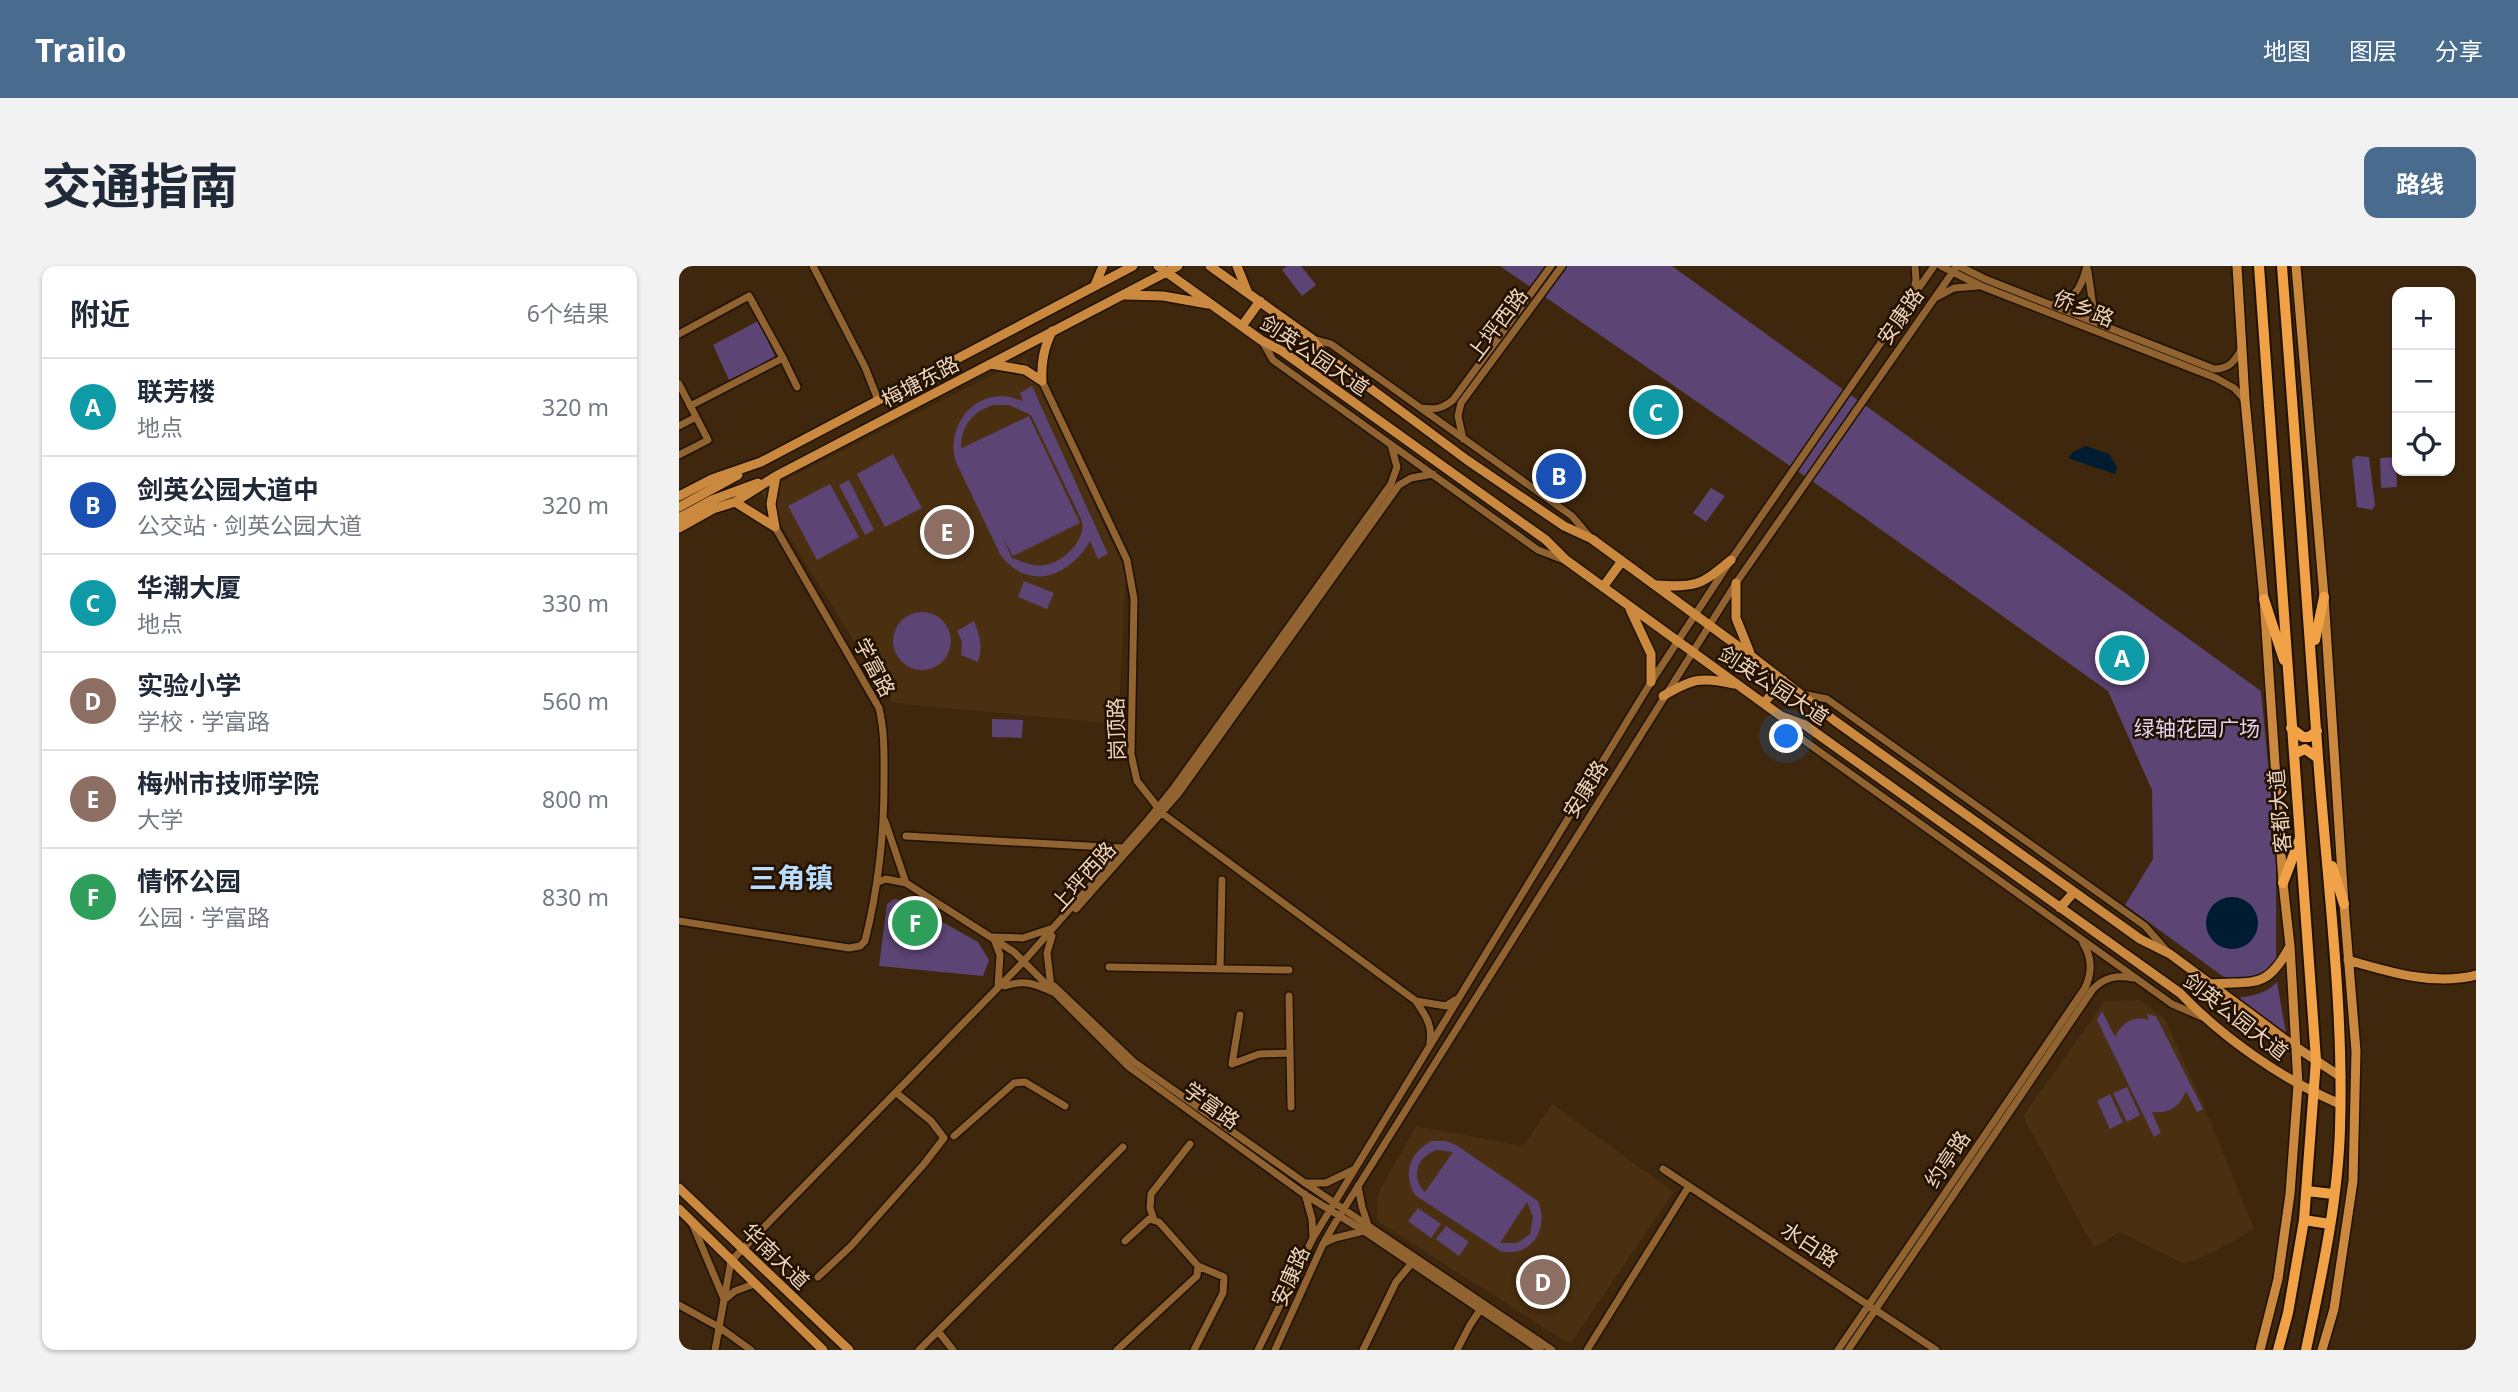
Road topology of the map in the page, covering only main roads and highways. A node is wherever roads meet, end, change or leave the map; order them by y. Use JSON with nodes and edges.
{"nodes":[{"id":1,"x":1103,"y":266,"type":"edge"},
{"id":2,"x":1133,"y":266,"type":"edge"},
{"id":3,"x":1157,"y":266,"type":"edge"},
{"id":4,"x":1178,"y":266,"type":"edge"},
{"id":5,"x":1210,"y":266,"type":"edge"},
{"id":6,"x":1237,"y":266,"type":"edge"},
{"id":7,"x":2237,"y":266,"type":"edge"},
{"id":8,"x":2259,"y":266,"type":"edge"},
{"id":9,"x":2282,"y":266,"type":"edge"},
{"id":10,"x":2296,"y":266,"type":"edge"},
{"id":11,"x":1166,"y":272,"type":"junction"},
{"id":12,"x":1095,"y":285,"type":"junction"},
{"id":13,"x":1248,"y":293,"type":"junction"},
{"id":14,"x":1120,"y":295,"type":"junction"},
{"id":15,"x":1260,"y":302,"type":"junction"},
{"id":16,"x":1212,"y":305,"type":"junction"},
{"id":17,"x":1242,"y":326,"type":"junction"},
{"id":18,"x":1052,"y":331,"type":"junction"},
{"id":19,"x":989,"y":364,"type":"junction"},
{"id":20,"x":761,"y":462,"type":"junction"},
{"id":21,"x":776,"y":476,"type":"junction"},
{"id":22,"x":679,"y":496,"type":"edge"},
{"id":23,"x":735,"y":502,"type":"junction"},
{"id":24,"x":679,"y":507,"type":"edge"},
{"id":25,"x":679,"y":518,"type":"edge"},
{"id":26,"x":679,"y":528,"type":"edge"},
{"id":27,"x":1731,"y":560,"type":"road end"},
{"id":28,"x":1622,"y":561,"type":"junction"},
{"id":29,"x":1736,"y":583,"type":"road end"},
{"id":30,"x":1654,"y":584,"type":"junction"},
{"id":31,"x":1603,"y":586,"type":"junction"},
{"id":32,"x":2324,"y":597,"type":"junction"},
{"id":33,"x":2264,"y":599,"type":"junction"},
{"id":34,"x":1628,"y":604,"type":"junction"},
{"id":35,"x":2312,"y":653,"type":"junction"},
{"id":36,"x":1750,"y":655,"type":"junction"},
{"id":37,"x":2289,"y":675,"type":"junction"},
{"id":38,"x":1783,"y":680,"type":"junction"},
{"id":39,"x":1651,"y":682,"type":"road end"},
{"id":40,"x":1739,"y":685,"type":"junction"},
{"id":41,"x":1663,"y":696,"type":"road end"},
{"id":42,"x":1764,"y":703,"type":"junction"},
{"id":43,"x":2291,"y":729,"type":"junction"},
{"id":44,"x":2316,"y":731,"type":"junction"},
{"id":45,"x":2294,"y":754,"type":"junction"},
{"id":46,"x":2318,"y":758,"type":"junction"},
{"id":47,"x":2301,"y":835,"type":"junction"},
{"id":48,"x":2326,"y":848,"type":"junction"},
{"id":49,"x":2283,"y":883,"type":"junction"},
{"id":50,"x":2074,"y":892,"type":"junction"},
{"id":51,"x":2344,"y":904,"type":"junction"},
{"id":52,"x":2060,"y":908,"type":"junction"},
{"id":53,"x":2290,"y":946,"type":"junction"},
{"id":54,"x":2348,"y":960,"type":"junction"},
{"id":55,"x":2476,"y":975,"type":"edge"},
{"id":56,"x":2209,"y":984,"type":"junction"},
{"id":57,"x":2295,"y":1046,"type":"junction"},
{"id":58,"x":2316,"y":1060,"type":"junction"},
{"id":59,"x":2341,"y":1077,"type":"junction"},
{"id":60,"x":2298,"y":1085,"type":"junction"},
{"id":61,"x":2315,"y":1094,"type":"junction"},
{"id":62,"x":2340,"y":1104,"type":"junction"},
{"id":63,"x":2307,"y":1191,"type":"junction"},
{"id":64,"x":681,"y":1192,"type":"edge"},
{"id":65,"x":2333,"y":1194,"type":"junction"},
{"id":66,"x":679,"y":1209,"type":"edge"},
{"id":67,"x":2304,"y":1220,"type":"junction"},
{"id":68,"x":2330,"y":1224,"type":"junction"},
{"id":69,"x":823,"y":1350,"type":"edge"},
{"id":70,"x":849,"y":1350,"type":"edge"},
{"id":71,"x":2260,"y":1350,"type":"edge"},
{"id":72,"x":2278,"y":1350,"type":"edge"},
{"id":73,"x":2306,"y":1350,"type":"edge"},
{"id":74,"x":2322,"y":1350,"type":"edge"}],
"edges":[{"from":1,"to":12,"type":"main road"},
{"from":2,"to":12,"type":"main road","name":"梅塘东路"},
{"from":3,"to":11,"type":"main road","name":"剑英公园大道"},
{"from":4,"to":11,"type":"main road","name":"梅塘东路"},
{"from":5,"to":13,"type":"main road","name":"剑英公园大道"},
{"from":6,"to":13,"type":"main road"},
{"from":7,"to":33,"type":"main road"},
{"from":8,"to":37,"type":"highway","name":"客都大道"},
{"from":9,"to":35,"type":"highway","name":"客都大道"},
{"from":10,"to":32,"type":"main road"},
{"from":11,"to":14,"type":"main road","name":"梅塘东路"},
{"from":11,"to":16,"type":"main road","name":"剑英公园大道"},
{"from":12,"to":20,"type":"main road","name":"梅塘东路"},
{"from":13,"to":15,"type":"main road","name":"剑英公园大道"},
{"from":14,"to":16,"type":"main road"},
{"from":14,"to":18,"type":"main road","name":"梅塘东路"},
{"from":15,"to":17,"type":"main road"},
{"from":15,"to":28,"type":"main road","name":"剑英公园大道"},
{"from":16,"to":17,"type":"main road","name":"剑英公园大道"},
{"from":17,"to":31,"type":"main road","name":"剑英公园大道"},
{"from":18,"to":19,"type":"main road","name":"梅塘东路"},
{"from":18,"to":19,"type":"main road"},
{"from":19,"to":21,"type":"main road","name":"梅塘东路"},
{"from":20,"to":22,"type":"main road","name":"梅塘东路"},
{"from":20,"to":24,"type":"main road"},
{"from":21,"to":23,"type":"main road","name":"梅塘东路"},
{"from":21,"to":23,"type":"main road"},
{"from":21,"to":25,"type":"main road"},
{"from":23,"to":26,"type":"main road","name":"梅塘东路"},
{"from":27,"to":30,"type":"main road"},
{"from":28,"to":30,"type":"main road","name":"剑英公园大道"},
{"from":28,"to":31,"type":"main road"},
{"from":29,"to":36,"type":"main road"},
{"from":30,"to":36,"type":"main road","name":"剑英公园大道"},
{"from":31,"to":34,"type":"main road","name":"剑英公园大道"},
{"from":32,"to":35,"type":"highway"},
{"from":32,"to":51,"type":"main road"},
{"from":33,"to":37,"type":"highway"},
{"from":33,"to":49,"type":"main road"},
{"from":34,"to":39,"type":"main road"},
{"from":34,"to":40,"type":"main road","name":"剑英公园大道"},
{"from":35,"to":44,"type":"highway","name":"客都大道"},
{"from":36,"to":38,"type":"main road","name":"剑英公园大道"},
{"from":37,"to":43,"type":"highway","name":"客都大道"},
{"from":38,"to":42,"type":"main road"},
{"from":38,"to":50,"type":"main road","name":"剑英公园大道"},
{"from":40,"to":41,"type":"main road"},
{"from":40,"to":42,"type":"main road","name":"剑英公园大道"},
{"from":42,"to":52,"type":"main road","name":"剑英公园大道"},
{"from":43,"to":44,"type":"highway"},
{"from":43,"to":45,"type":"highway","name":"客都大道"},
{"from":44,"to":46,"type":"highway","name":"客都大道"},
{"from":45,"to":46,"type":"highway"},
{"from":45,"to":47,"type":"highway","name":"客都大道"},
{"from":46,"to":48,"type":"highway","name":"客都大道"},
{"from":47,"to":49,"type":"highway"},
{"from":47,"to":58,"type":"highway","name":"客都大道"},
{"from":48,"to":51,"type":"highway"},
{"from":48,"to":59,"type":"highway","name":"客都大道"},
{"from":49,"to":53,"type":"main road"},
{"from":50,"to":52,"type":"main road"},
{"from":50,"to":56,"type":"main road","name":"剑英公园大道"},
{"from":51,"to":54,"type":"main road"},
{"from":52,"to":60,"type":"main road","name":"剑英公园大道"},
{"from":53,"to":56,"type":"main road"},
{"from":53,"to":57,"type":"main road"},
{"from":54,"to":55,"type":"main road"},
{"from":54,"to":74,"type":"main road"},
{"from":56,"to":57,"type":"main road","name":"剑英公园大道"},
{"from":57,"to":58,"type":"main road","name":"剑英公园大道"},
{"from":57,"to":60,"type":"main road"},
{"from":58,"to":59,"type":"main road","name":"剑英公园大道"},
{"from":58,"to":61,"type":"highway","name":"客都大道"},
{"from":59,"to":62,"type":"highway","name":"客都大道"},
{"from":60,"to":61,"type":"main road","name":"剑英公园大道"},
{"from":60,"to":71,"type":"main road"},
{"from":61,"to":62,"type":"main road","name":"剑英公园大道"},
{"from":61,"to":63,"type":"highway","name":"客都大道"},
{"from":62,"to":65,"type":"highway","name":"客都大道"},
{"from":63,"to":65,"type":"highway"},
{"from":63,"to":67,"type":"highway","name":"客都大道"},
{"from":64,"to":70,"type":"main road","name":"华南大道"},
{"from":65,"to":68,"type":"highway","name":"客都大道"},
{"from":66,"to":69,"type":"main road","name":"华南大道"},
{"from":67,"to":68,"type":"highway"},
{"from":67,"to":72,"type":"highway","name":"客都大道"},
{"from":68,"to":73,"type":"highway","name":"客都大道"}]}
